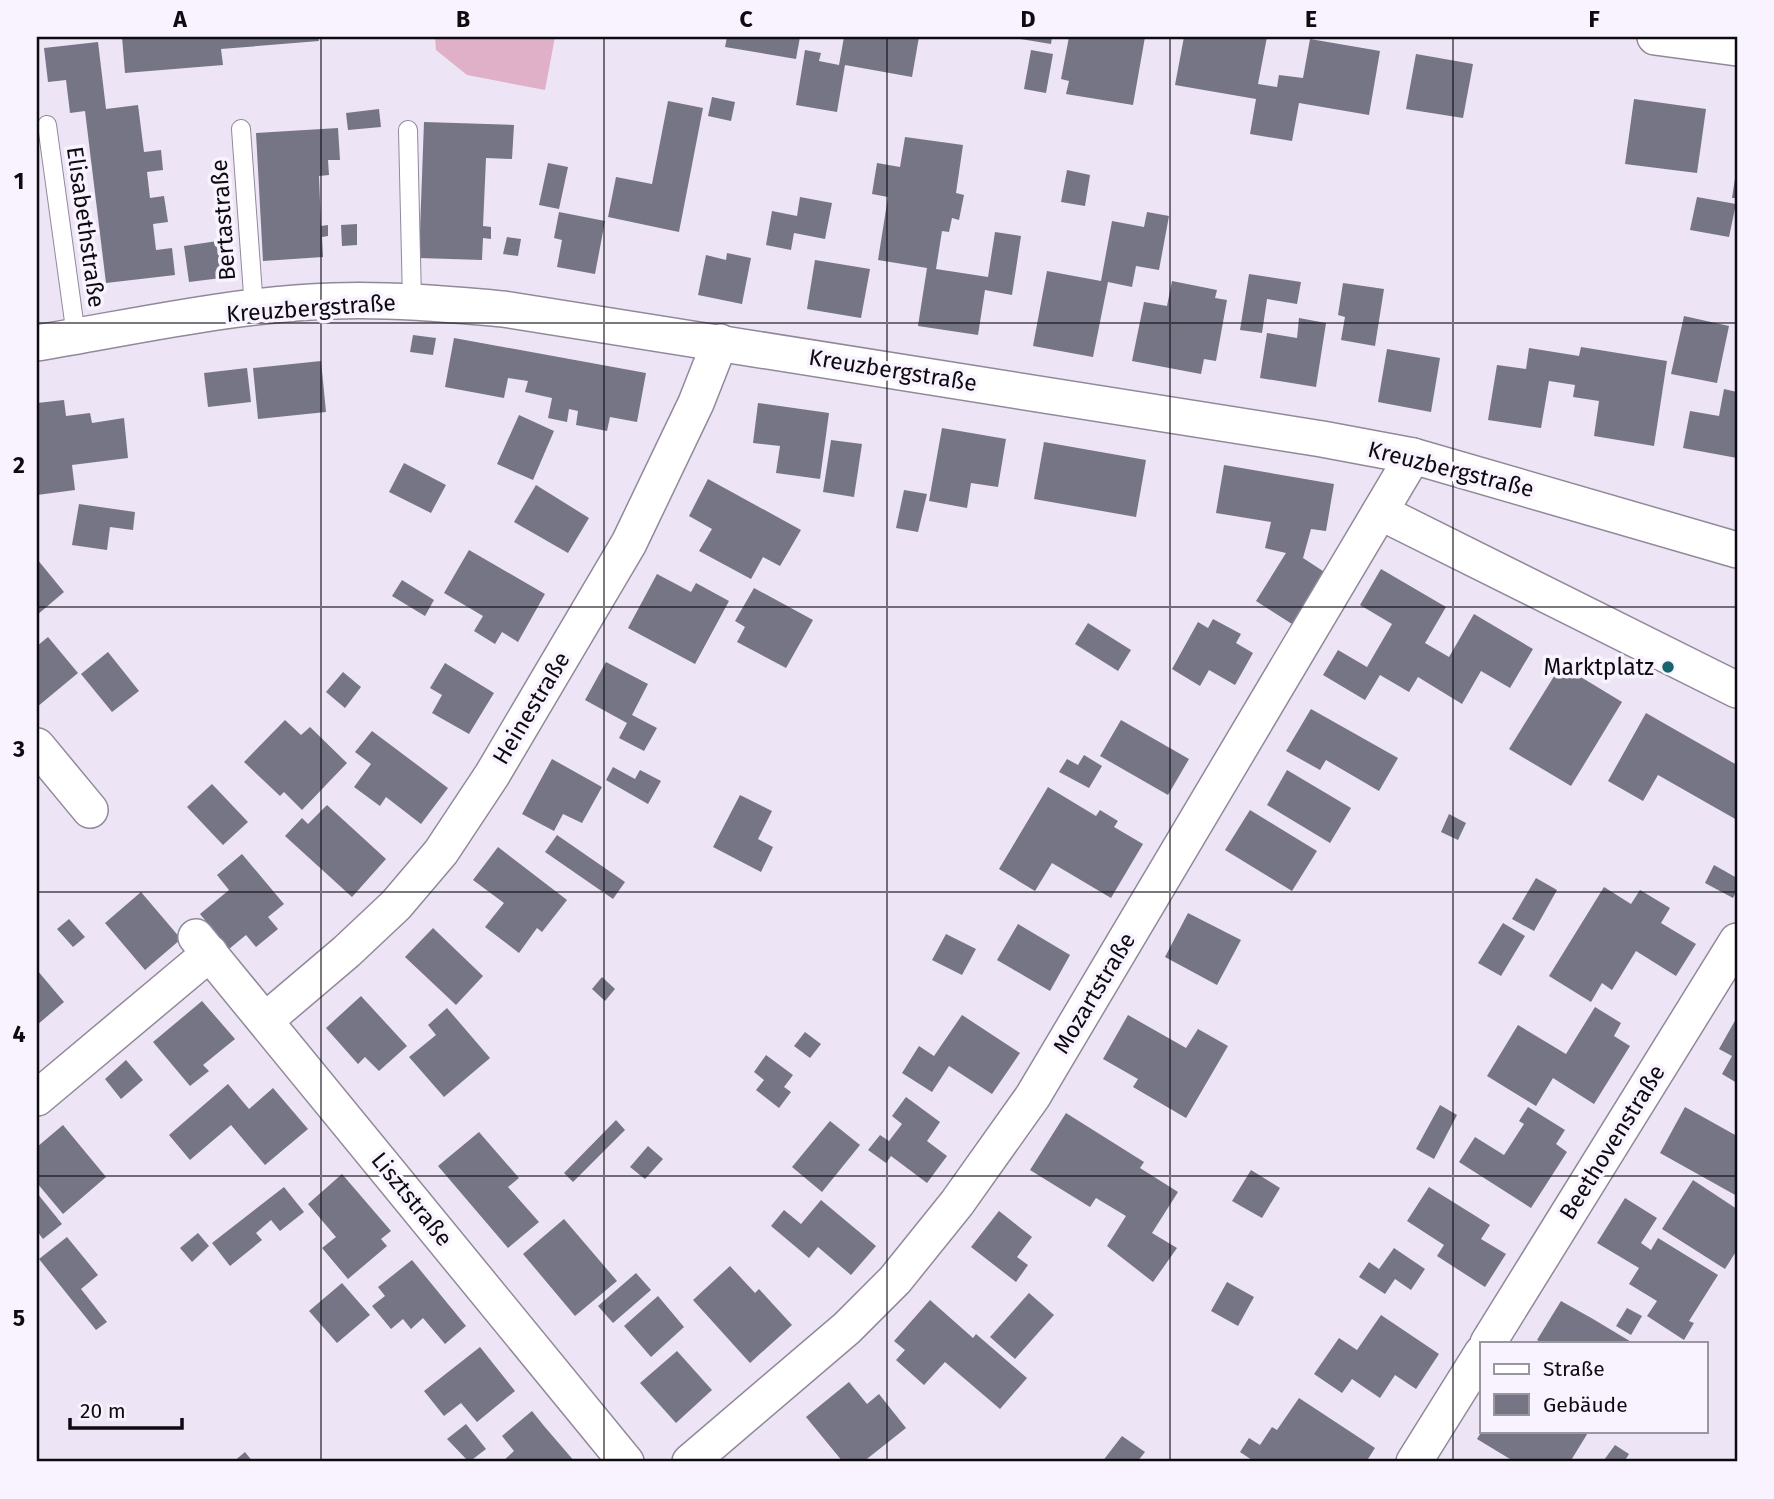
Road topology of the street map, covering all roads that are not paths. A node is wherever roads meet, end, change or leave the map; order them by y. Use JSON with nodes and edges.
{"nodes":[{"id":1,"x":1656,"y":37,"type":"edge"},
{"id":2,"x":1737,"y":48,"type":"edge"},
{"id":3,"x":47,"y":125,"type":"dead end"},
{"id":4,"x":241,"y":128,"type":"dead end"},
{"id":5,"x":408,"y":130,"type":"dead end"},
{"id":6,"x":412,"y":300,"type":"junction"},
{"id":7,"x":254,"y":308,"type":"junction"},
{"id":8,"x":76,"y":336,"type":"junction"},
{"id":9,"x":720,"y":342,"type":"junction"},
{"id":10,"x":37,"y":343,"type":"edge"},
{"id":11,"x":1413,"y":456,"type":"junction"},
{"id":12,"x":1380,"y":512,"type":"junction"},
{"id":13,"x":1737,"y":550,"type":"edge"},
{"id":14,"x":1737,"y":690,"type":"edge"},
{"id":15,"x":37,"y":746,"type":"edge"},
{"id":16,"x":90,"y":810,"type":"dead end"},
{"id":17,"x":1737,"y":941,"type":"edge"},
{"id":18,"x":267,"y":1019,"type":"junction"},
{"id":19,"x":37,"y":1097,"type":"edge"},
{"id":20,"x":1489,"y":1342,"type":"edge"},
{"id":21,"x":1480,"y":1356,"type":"edge"},
{"id":22,"x":626,"y":1462,"type":"edge"},
{"id":23,"x":690,"y":1462,"type":"edge"},
{"id":24,"x":1414,"y":1462,"type":"edge"}],
"edges":[{"from":1,"to":2,"type":"street"},
{"from":3,"to":8,"type":"lane","name":"Elisabethstraße"},
{"from":4,"to":7,"type":"lane","name":"Bertastraße"},
{"from":5,"to":6,"type":"lane"},
{"from":6,"to":7,"type":"street","name":"Kreuzbergstraße"},
{"from":6,"to":9,"type":"street","name":"Kreuzbergstraße"},
{"from":7,"to":8,"type":"street","name":"Kreuzbergstraße"},
{"from":8,"to":10,"type":"street","name":"Kreuzbergstraße"},
{"from":9,"to":11,"type":"street","name":"Kreuzbergstraße"},
{"from":9,"to":18,"type":"street","name":"Heinestraße"},
{"from":11,"to":12,"type":"street","name":"Mozartstraße"},
{"from":11,"to":13,"type":"street","name":"Kreuzbergstraße"},
{"from":12,"to":14,"type":"street"},
{"from":12,"to":23,"type":"street","name":"Mozartstraße"},
{"from":15,"to":16,"type":"street"},
{"from":17,"to":20,"type":"street","name":"Beethovenstraße"},
{"from":18,"to":19,"type":"street","name":"Lisztstraße"},
{"from":18,"to":22,"type":"street","name":"Lisztstraße"},
{"from":21,"to":24,"type":"street"}]}
